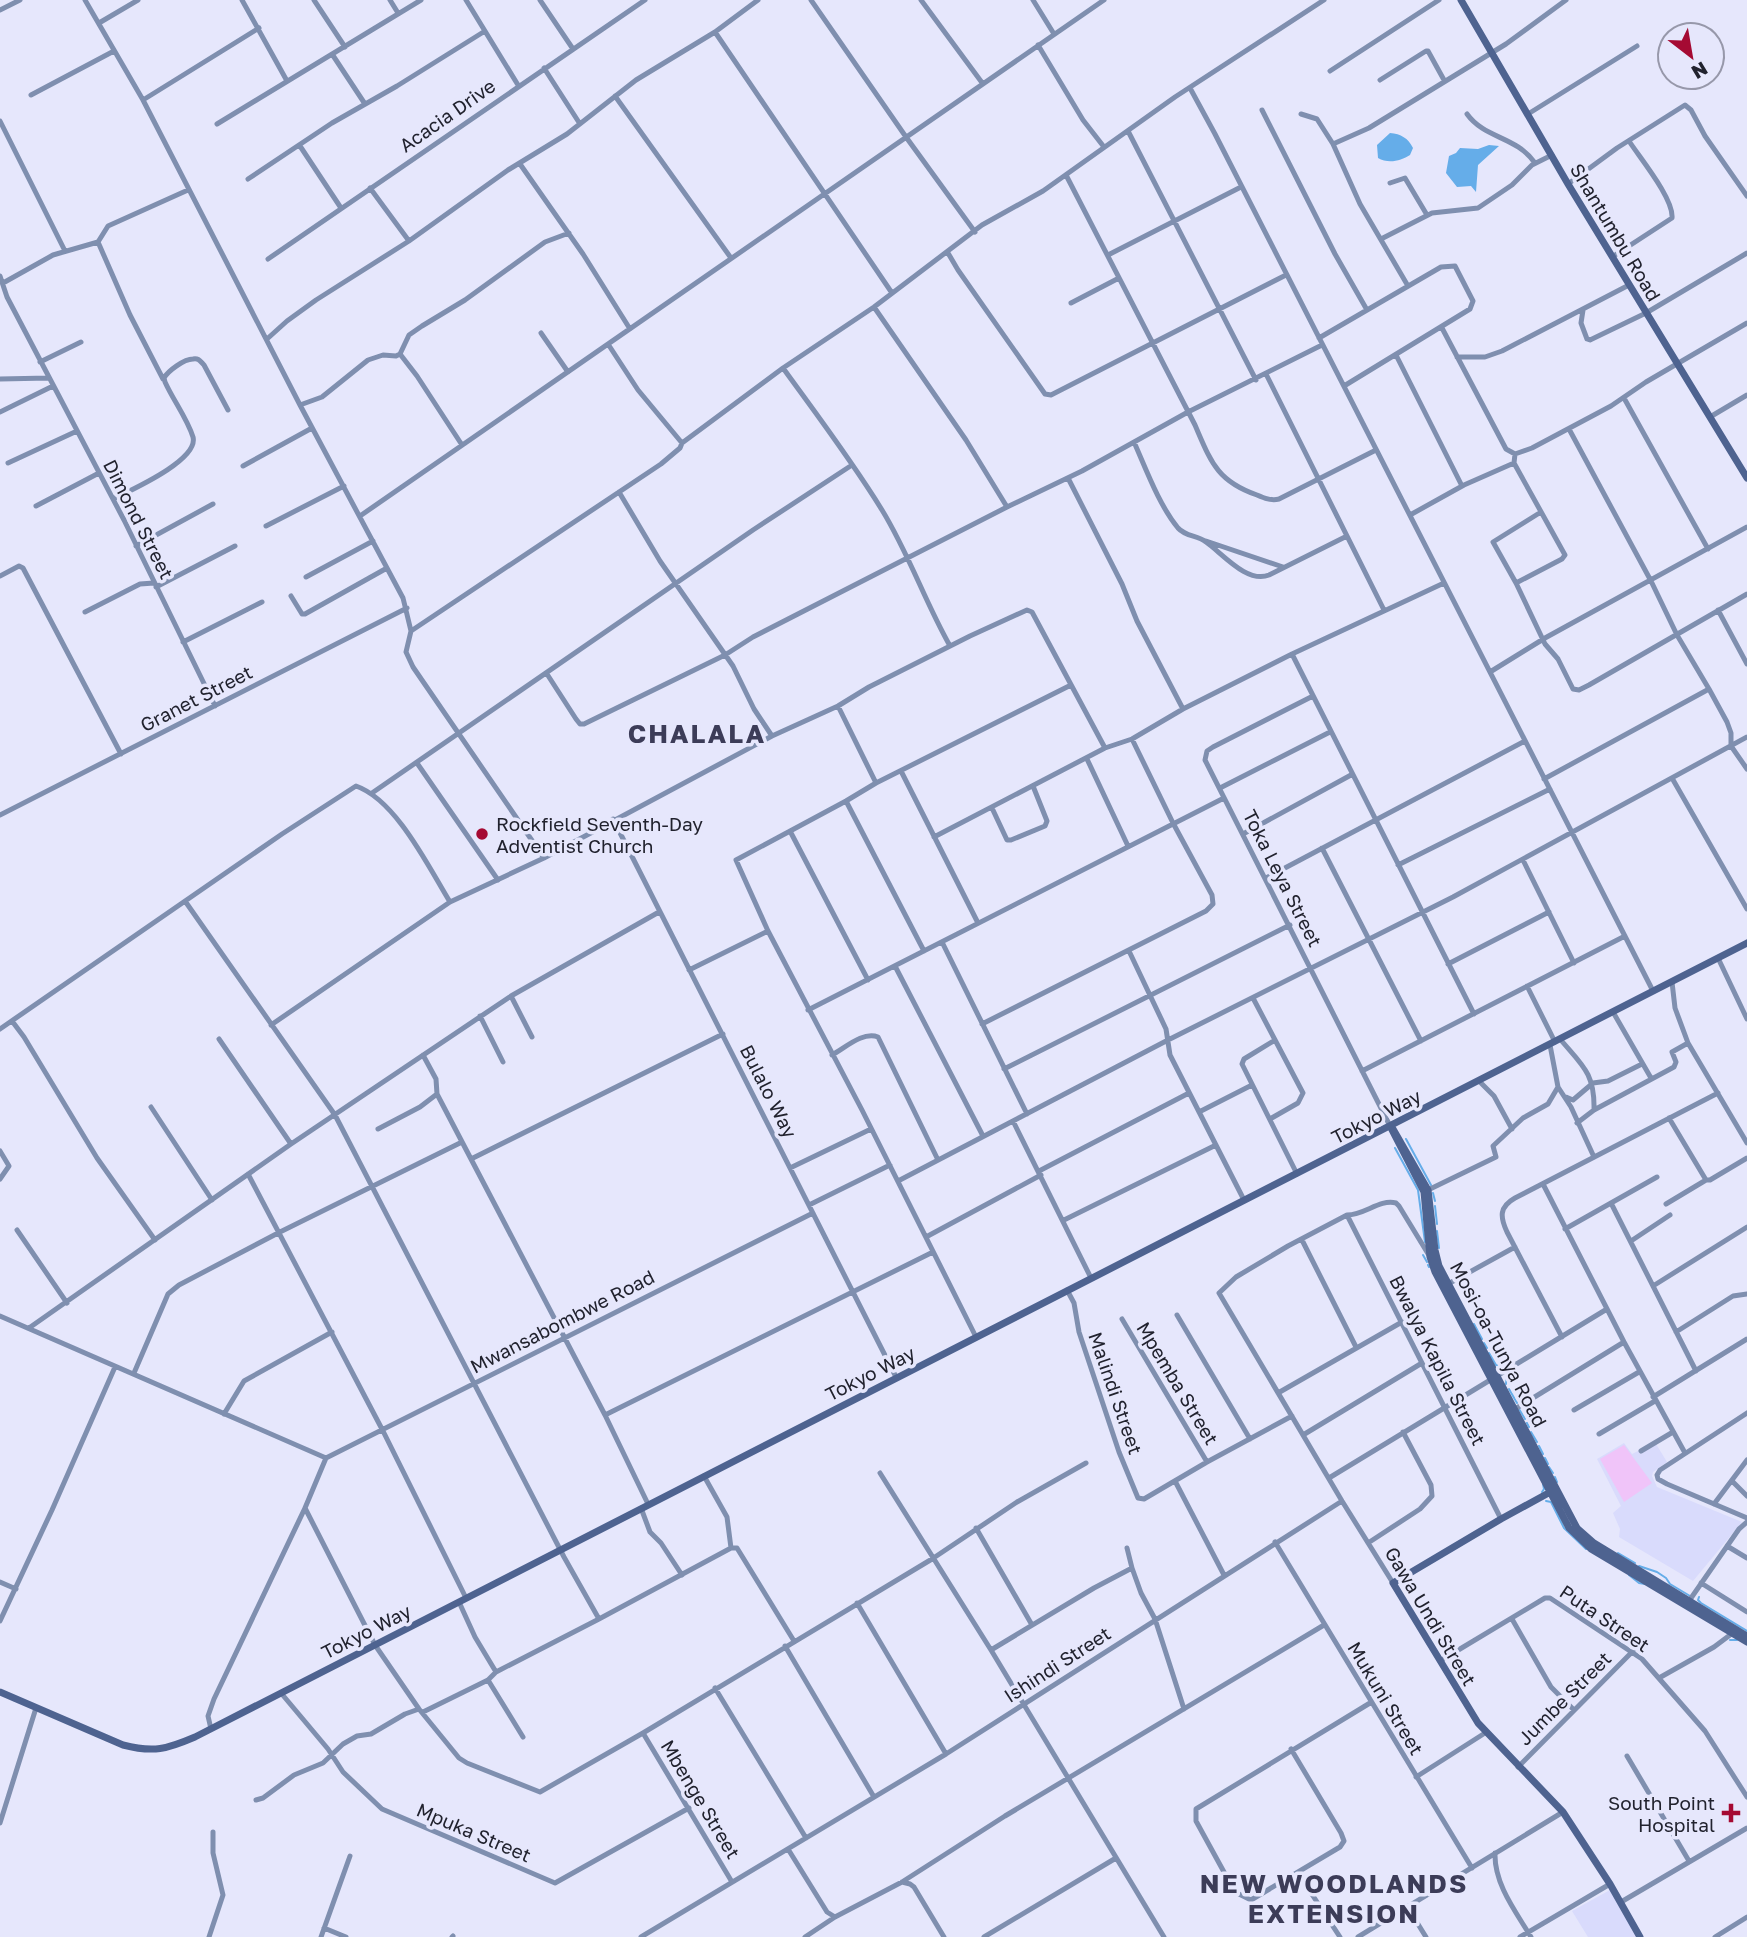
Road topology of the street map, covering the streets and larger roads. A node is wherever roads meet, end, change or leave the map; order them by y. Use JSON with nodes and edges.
{"nodes":[{"id":1,"x":20,"y":0,"type":"edge"},
{"id":2,"x":85,"y":0,"type":"edge"},
{"id":3,"x":138,"y":0,"type":"edge"},
{"id":4,"x":242,"y":0,"type":"edge"},
{"id":5,"x":314,"y":0,"type":"edge"},
{"id":6,"x":390,"y":0,"type":"edge"},
{"id":7,"x":421,"y":0,"type":"edge"},
{"id":8,"x":466,"y":0,"type":"edge"},
{"id":9,"x":540,"y":0,"type":"edge"},
{"id":10,"x":645,"y":0,"type":"edge"},
{"id":11,"x":758,"y":0,"type":"edge"},
{"id":12,"x":811,"y":0,"type":"edge"},
{"id":13,"x":922,"y":0,"type":"edge"},
{"id":14,"x":1033,"y":0,"type":"edge"},
{"id":15,"x":1104,"y":0,"type":"edge"},
{"id":16,"x":1324,"y":0,"type":"edge"},
{"id":17,"x":1439,"y":0,"type":"edge"},
{"id":18,"x":1461,"y":0,"type":"edge"},
{"id":19,"x":1566,"y":0,"type":"edge"},
{"id":20,"x":0,"y":10,"type":"edge"},
{"id":21,"x":398,"y":13,"type":"junction"},
{"id":22,"x":99,"y":23,"type":"junction"},
{"id":23,"x":259,"y":28,"type":"junction"},
{"id":24,"x":485,"y":31,"type":"junction"},
{"id":25,"x":715,"y":32,"type":"junction"},
{"id":26,"x":1054,"y":34,"type":"junction"},
{"id":27,"x":1038,"y":45,"type":"junction"},
{"id":28,"x":1637,"y":46,"type":"dead end"},
{"id":29,"x":345,"y":47,"type":"junction"},
{"id":30,"x":573,"y":49,"type":"junction"},
{"id":31,"x":114,"y":51,"type":"junction"},
{"id":32,"x":1492,"y":51,"type":"junction"},
{"id":33,"x":332,"y":54,"type":"junction"},
{"id":34,"x":544,"y":68,"type":"junction"},
{"id":35,"x":1330,"y":71,"type":"dead end"},
{"id":36,"x":1380,"y":80,"type":"dead end"},
{"id":37,"x":1444,"y":80,"type":"junction"},
{"id":38,"x":288,"y":81,"type":"junction"},
{"id":39,"x":518,"y":85,"type":"junction"},
{"id":40,"x":982,"y":85,"type":"junction"},
{"id":41,"x":1189,"y":88,"type":"junction"},
{"id":42,"x":30,"y":95,"type":"dead end"},
{"id":43,"x":615,"y":96,"type":"junction"},
{"id":44,"x":143,"y":100,"type":"junction"},
{"id":45,"x":365,"y":104,"type":"junction"},
{"id":46,"x":1262,"y":110,"type":"dead end"},
{"id":47,"x":1301,"y":114,"type":"dead end"},
{"id":48,"x":1466,"y":114,"type":"dead end"},
{"id":49,"x":1528,"y":114,"type":"junction"},
{"id":50,"x":0,"y":121,"type":"edge"},
{"id":51,"x":217,"y":124,"type":"dead end"},
{"id":52,"x":580,"y":124,"type":"junction"},
{"id":53,"x":1128,"y":131,"type":"junction"},
{"id":54,"x":906,"y":137,"type":"junction"},
{"id":55,"x":1629,"y":141,"type":"junction"},
{"id":56,"x":1333,"y":144,"type":"junction"},
{"id":57,"x":300,"y":146,"type":"junction"},
{"id":58,"x":1104,"y":148,"type":"junction"},
{"id":59,"x":1552,"y":155,"type":"junction"},
{"id":60,"x":1535,"y":163,"type":"junction"},
{"id":61,"x":520,"y":164,"type":"junction"},
{"id":62,"x":1066,"y":175,"type":"junction"},
{"id":63,"x":248,"y":179,"type":"dead end"},
{"id":64,"x":1390,"y":183,"type":"dead end"},
{"id":65,"x":1568,"y":184,"type":"junction"},
{"id":66,"x":1241,"y":187,"type":"junction"},
{"id":67,"x":370,"y":188,"type":"junction"},
{"id":68,"x":188,"y":191,"type":"junction"},
{"id":69,"x":824,"y":193,"type":"junction"},
{"id":70,"x":1747,"y":196,"type":"edge"},
{"id":71,"x":341,"y":208,"type":"junction"},
{"id":72,"x":1427,"y":215,"type":"junction"},
{"id":73,"x":1176,"y":222,"type":"junction"},
{"id":74,"x":975,"y":232,"type":"junction"},
{"id":75,"x":569,"y":233,"type":"junction"},
{"id":76,"x":1381,"y":239,"type":"junction"},
{"id":77,"x":409,"y":241,"type":"junction"},
{"id":78,"x":98,"y":242,"type":"junction"},
{"id":79,"x":65,"y":251,"type":"junction"},
{"id":80,"x":948,"y":253,"type":"junction"},
{"id":81,"x":1747,"y":253,"type":"edge"},
{"id":82,"x":1108,"y":255,"type":"junction"},
{"id":83,"x":1612,"y":257,"type":"junction"},
{"id":84,"x":731,"y":258,"type":"junction"},
{"id":85,"x":268,"y":259,"type":"dead end"},
{"id":86,"x":1286,"y":275,"type":"junction"},
{"id":87,"x":0,"y":276,"type":"edge"},
{"id":88,"x":1119,"y":278,"type":"junction"},
{"id":89,"x":2,"y":284,"type":"edge"},
{"id":90,"x":1629,"y":285,"type":"junction"},
{"id":91,"x":1408,"y":286,"type":"junction"},
{"id":92,"x":892,"y":293,"type":"junction"},
{"id":93,"x":1071,"y":303,"type":"dead end"},
{"id":94,"x":874,"y":307,"type":"junction"},
{"id":95,"x":1220,"y":308,"type":"junction"},
{"id":96,"x":1367,"y":310,"type":"junction"},
{"id":97,"x":1583,"y":310,"type":"junction"},
{"id":98,"x":1646,"y":313,"type":"junction"},
{"id":99,"x":1747,"y":323,"type":"edge"},
{"id":100,"x":1442,"y":328,"type":"junction"},
{"id":101,"x":630,"y":329,"type":"junction"},
{"id":102,"x":541,"y":333,"type":"dead end"},
{"id":103,"x":1319,"y":338,"type":"junction"},
{"id":104,"x":267,"y":339,"type":"junction"},
{"id":105,"x":81,"y":342,"type":"dead end"},
{"id":106,"x":608,"y":344,"type":"junction"},
{"id":107,"x":1152,"y":345,"type":"junction"},
{"id":108,"x":1322,"y":345,"type":"junction"},
{"id":109,"x":400,"y":354,"type":"junction"},
{"id":110,"x":1396,"y":355,"type":"junction"},
{"id":111,"x":1457,"y":357,"type":"junction"},
{"id":112,"x":40,"y":362,"type":"junction"},
{"id":113,"x":1678,"y":365,"type":"junction"},
{"id":114,"x":783,"y":368,"type":"junction"},
{"id":115,"x":568,"y":372,"type":"junction"},
{"id":116,"x":1266,"y":374,"type":"junction"},
{"id":117,"x":49,"y":377,"type":"junction"},
{"id":118,"x":0,"y":379,"type":"edge"},
{"id":119,"x":1256,"y":380,"type":"junction"},
{"id":120,"x":165,"y":382,"type":"junction"},
{"id":121,"x":53,"y":386,"type":"junction"},
{"id":122,"x":1343,"y":386,"type":"junction"},
{"id":123,"x":1747,"y":395,"type":"edge"},
{"id":124,"x":1624,"y":398,"type":"junction"},
{"id":125,"x":300,"y":405,"type":"junction"},
{"id":126,"x":228,"y":410,"type":"dead end"},
{"id":127,"x":0,"y":412,"type":"edge"},
{"id":128,"x":1188,"y":412,"type":"junction"},
{"id":129,"x":1710,"y":417,"type":"junction"},
{"id":130,"x":312,"y":428,"type":"junction"},
{"id":131,"x":1569,"y":429,"type":"junction"},
{"id":132,"x":78,"y":432,"type":"junction"},
{"id":133,"x":1134,"y":442,"type":"junction"},
{"id":134,"x":682,"y":443,"type":"junction"},
{"id":135,"x":462,"y":444,"type":"junction"},
{"id":136,"x":1376,"y":450,"type":"junction"},
{"id":137,"x":1514,"y":454,"type":"junction"},
{"id":138,"x":1514,"y":463,"type":"junction"},
{"id":139,"x":9,"y":464,"type":"dead end"},
{"id":140,"x":852,"y":465,"type":"junction"},
{"id":141,"x":243,"y":466,"type":"dead end"},
{"id":142,"x":99,"y":473,"type":"junction"},
{"id":143,"x":1068,"y":478,"type":"junction"},
{"id":144,"x":1318,"y":478,"type":"junction"},
{"id":145,"x":1747,"y":478,"type":"edge"},
{"id":146,"x":344,"y":486,"type":"junction"},
{"id":147,"x":1462,"y":486,"type":"junction"},
{"id":148,"x":619,"y":492,"type":"junction"},
{"id":149,"x":113,"y":499,"type":"junction"},
{"id":150,"x":213,"y":504,"type":"dead end"},
{"id":151,"x":36,"y":506,"type":"dead end"},
{"id":152,"x":1007,"y":507,"type":"junction"},
{"id":153,"x":1541,"y":512,"type":"junction"},
{"id":154,"x":1410,"y":515,"type":"junction"},
{"id":155,"x":360,"y":516,"type":"junction"},
{"id":156,"x":266,"y":526,"type":"dead end"},
{"id":157,"x":1747,"y":527,"type":"edge"},
{"id":158,"x":1347,"y":536,"type":"junction"},
{"id":159,"x":1204,"y":540,"type":"junction"},
{"id":160,"x":373,"y":541,"type":"junction"},
{"id":161,"x":136,"y":546,"type":"junction"},
{"id":162,"x":235,"y":546,"type":"dead end"},
{"id":163,"x":1708,"y":549,"type":"junction"},
{"id":164,"x":909,"y":558,"type":"junction"},
{"id":165,"x":1283,"y":567,"type":"junction"},
{"id":166,"x":387,"y":569,"type":"junction"},
{"id":167,"x":0,"y":576,"type":"edge"},
{"id":168,"x":306,"y":577,"type":"dead end"},
{"id":169,"x":1651,"y":581,"type":"junction"},
{"id":170,"x":1444,"y":583,"type":"junction"},
{"id":171,"x":1516,"y":583,"type":"junction"},
{"id":172,"x":677,"y":584,"type":"junction"},
{"id":173,"x":155,"y":585,"type":"junction"},
{"id":174,"x":1747,"y":594,"type":"edge"},
{"id":175,"x":291,"y":596,"type":"dead end"},
{"id":176,"x":262,"y":602,"type":"dead end"},
{"id":177,"x":407,"y":608,"type":"junction"},
{"id":178,"x":1384,"y":610,"type":"junction"},
{"id":179,"x":1718,"y":610,"type":"junction"},
{"id":180,"x":85,"y":612,"type":"dead end"},
{"id":181,"x":411,"y":631,"type":"junction"},
{"id":182,"x":1677,"y":635,"type":"junction"},
{"id":183,"x":1545,"y":638,"type":"junction"},
{"id":184,"x":183,"y":642,"type":"junction"},
{"id":185,"x":950,"y":646,"type":"junction"},
{"id":186,"x":1292,"y":654,"type":"junction"},
{"id":187,"x":725,"y":655,"type":"junction"},
{"id":188,"x":1747,"y":664,"type":"edge"},
{"id":189,"x":1490,"y":672,"type":"junction"},
{"id":190,"x":547,"y":674,"type":"junction"},
{"id":191,"x":1071,"y":685,"type":"junction"},
{"id":192,"x":1709,"y":689,"type":"junction"},
{"id":193,"x":1313,"y":696,"type":"junction"},
{"id":194,"x":215,"y":706,"type":"junction"},
{"id":195,"x":838,"y":706,"type":"junction"},
{"id":196,"x":1183,"y":709,"type":"junction"},
{"id":197,"x":1330,"y":732,"type":"junction"},
{"id":198,"x":460,"y":734,"type":"junction"},
{"id":199,"x":772,"y":736,"type":"junction"},
{"id":200,"x":1747,"y":737,"type":"edge"},
{"id":201,"x":1132,"y":738,"type":"junction"},
{"id":202,"x":1525,"y":741,"type":"junction"},
{"id":203,"x":1731,"y":746,"type":"junction"},
{"id":204,"x":1105,"y":748,"type":"junction"},
{"id":205,"x":121,"y":754,"type":"junction"},
{"id":206,"x":1087,"y":759,"type":"junction"},
{"id":207,"x":417,"y":763,"type":"junction"},
{"id":208,"x":1747,"y":769,"type":"edge"},
{"id":209,"x":901,"y":771,"type":"junction"},
{"id":210,"x":1352,"y":775,"type":"junction"},
{"id":211,"x":1672,"y":778,"type":"junction"},
{"id":212,"x":1544,"y":779,"type":"junction"},
{"id":213,"x":876,"y":783,"type":"junction"},
{"id":214,"x":1033,"y":786,"type":"junction"},
{"id":215,"x":1220,"y":788,"type":"junction"},
{"id":216,"x":1550,"y":789,"type":"junction"},
{"id":217,"x":372,"y":793,"type":"junction"},
{"id":218,"x":1224,"y":798,"type":"junction"},
{"id":219,"x":846,"y":801,"type":"junction"},
{"id":220,"x":992,"y":808,"type":"junction"},
{"id":221,"x":0,"y":815,"type":"edge"},
{"id":222,"x":613,"y":819,"type":"junction"},
{"id":223,"x":1374,"y":820,"type":"junction"},
{"id":224,"x":1173,"y":823,"type":"junction"},
{"id":225,"x":790,"y":831,"type":"junction"},
{"id":226,"x":1572,"y":833,"type":"junction"},
{"id":227,"x":1243,"y":834,"type":"junction"},
{"id":228,"x":934,"y":837,"type":"junction"},
{"id":229,"x":1128,"y":846,"type":"junction"},
{"id":230,"x":1322,"y":848,"type":"junction"},
{"id":231,"x":544,"y":858,"type":"junction"},
{"id":232,"x":1523,"y":860,"type":"junction"},
{"id":233,"x":1398,"y":865,"type":"junction"},
{"id":234,"x":1266,"y":878,"type":"junction"},
{"id":235,"x":498,"y":880,"type":"junction"},
{"id":236,"x":185,"y":901,"type":"junction"},
{"id":237,"x":450,"y":902,"type":"junction"},
{"id":238,"x":1747,"y":909,"type":"edge"},
{"id":239,"x":659,"y":912,"type":"junction"},
{"id":240,"x":1549,"y":912,"type":"junction"},
{"id":241,"x":1422,"y":913,"type":"junction"},
{"id":242,"x":978,"y":923,"type":"junction"},
{"id":243,"x":1290,"y":926,"type":"junction"},
{"id":244,"x":768,"y":931,"type":"junction"},
{"id":245,"x":1625,"y":936,"type":"junction"},
{"id":246,"x":1368,"y":939,"type":"junction"},
{"id":247,"x":942,"y":942,"type":"junction"},
{"id":248,"x":1747,"y":943,"type":"edge"},
{"id":249,"x":924,"y":951,"type":"junction"},
{"id":250,"x":1129,"y":951,"type":"junction"},
{"id":251,"x":1718,"y":958,"type":"junction"},
{"id":252,"x":1574,"y":962,"type":"junction"},
{"id":253,"x":1448,"y":964,"type":"junction"},
{"id":254,"x":895,"y":966,"type":"junction"},
{"id":255,"x":1312,"y":969,"type":"junction"},
{"id":256,"x":690,"y":970,"type":"junction"},
{"id":257,"x":868,"y":980,"type":"junction"},
{"id":258,"x":1672,"y":982,"type":"junction"},
{"id":259,"x":1527,"y":986,"type":"junction"},
{"id":260,"x":1653,"y":991,"type":"junction"},
{"id":261,"x":511,"y":996,"type":"junction"},
{"id":262,"x":1150,"y":996,"type":"junction"},
{"id":263,"x":1253,"y":998,"type":"junction"},
{"id":264,"x":808,"y":1010,"type":"junction"},
{"id":265,"x":1613,"y":1012,"type":"junction"},
{"id":266,"x":1474,"y":1014,"type":"junction"},
{"id":267,"x":480,"y":1016,"type":"junction"},
{"id":268,"x":1747,"y":1019,"type":"edge"},
{"id":269,"x":12,"y":1021,"type":"junction"},
{"id":270,"x":982,"y":1024,"type":"junction"},
{"id":271,"x":271,"y":1026,"type":"junction"},
{"id":272,"x":0,"y":1030,"type":"edge"},
{"id":273,"x":723,"y":1034,"type":"junction"},
{"id":274,"x":532,"y":1037,"type":"dead end"},
{"id":275,"x":219,"y":1039,"type":"dead end"},
{"id":276,"x":1168,"y":1040,"type":"junction"},
{"id":277,"x":1275,"y":1040,"type":"junction"},
{"id":278,"x":1421,"y":1041,"type":"junction"},
{"id":279,"x":1555,"y":1042,"type":"junction"},
{"id":280,"x":1688,"y":1043,"type":"junction"},
{"id":281,"x":423,"y":1055,"type":"junction"},
{"id":282,"x":832,"y":1055,"type":"junction"},
{"id":283,"x":503,"y":1062,"type":"dead end"},
{"id":284,"x":1642,"y":1064,"type":"junction"},
{"id":285,"x":1004,"y":1069,"type":"junction"},
{"id":286,"x":1362,"y":1071,"type":"junction"},
{"id":287,"x":1651,"y":1078,"type":"junction"},
{"id":288,"x":1479,"y":1081,"type":"junction"},
{"id":289,"x":1593,"y":1083,"type":"junction"},
{"id":290,"x":1252,"y":1085,"type":"junction"},
{"id":291,"x":1558,"y":1087,"type":"junction"},
{"id":292,"x":1189,"y":1093,"type":"junction"},
{"id":293,"x":1718,"y":1093,"type":"junction"},
{"id":294,"x":437,"y":1094,"type":"junction"},
{"id":295,"x":1563,"y":1095,"type":"junction"},
{"id":296,"x":150,"y":1107,"type":"dead end"},
{"id":297,"x":1594,"y":1110,"type":"junction"},
{"id":298,"x":1199,"y":1112,"type":"junction"},
{"id":299,"x":1027,"y":1114,"type":"junction"},
{"id":300,"x":335,"y":1115,"type":"junction"},
{"id":301,"x":1669,"y":1118,"type":"junction"},
{"id":302,"x":1270,"y":1119,"type":"junction"},
{"id":303,"x":1403,"y":1119,"type":"junction"},
{"id":304,"x":1013,"y":1121,"type":"junction"},
{"id":305,"x":1577,"y":1123,"type":"junction"},
{"id":306,"x":1390,"y":1126,"type":"junction"},
{"id":307,"x":377,"y":1129,"type":"dead end"},
{"id":308,"x":871,"y":1129,"type":"junction"},
{"id":309,"x":1512,"y":1129,"type":"junction"},
{"id":310,"x":1376,"y":1134,"type":"junction"},
{"id":311,"x":983,"y":1136,"type":"junction"},
{"id":312,"x":1399,"y":1140,"type":"junction"},
{"id":313,"x":462,"y":1142,"type":"junction"},
{"id":314,"x":1747,"y":1143,"type":"edge"},
{"id":315,"x":291,"y":1144,"type":"junction"},
{"id":316,"x":1216,"y":1145,"type":"junction"},
{"id":317,"x":0,"y":1151,"type":"edge"},
{"id":318,"x":1594,"y":1157,"type":"junction"},
{"id":319,"x":471,"y":1158,"type":"junction"},
{"id":320,"x":1747,"y":1158,"type":"edge"},
{"id":321,"x":938,"y":1160,"type":"junction"},
{"id":322,"x":890,"y":1165,"type":"junction"},
{"id":323,"x":790,"y":1168,"type":"junction"},
{"id":324,"x":1040,"y":1173,"type":"junction"},
{"id":325,"x":248,"y":1174,"type":"junction"},
{"id":326,"x":1297,"y":1174,"type":"junction"},
{"id":327,"x":1657,"y":1177,"type":"dead end"},
{"id":328,"x":0,"y":1179,"type":"edge"},
{"id":329,"x":1706,"y":1180,"type":"junction"},
{"id":330,"x":898,"y":1181,"type":"junction"},
{"id":331,"x":1543,"y":1184,"type":"junction"},
{"id":332,"x":372,"y":1185,"type":"junction"},
{"id":333,"x":1429,"y":1190,"type":"junction"},
{"id":334,"x":1244,"y":1199,"type":"junction"},
{"id":335,"x":212,"y":1200,"type":"junction"},
{"id":336,"x":1611,"y":1203,"type":"junction"},
{"id":337,"x":1665,"y":1204,"type":"dead end"},
{"id":338,"x":809,"y":1205,"type":"junction"},
{"id":339,"x":813,"y":1213,"type":"junction"},
{"id":340,"x":1347,"y":1215,"type":"junction"},
{"id":341,"x":1670,"y":1215,"type":"dead end"},
{"id":342,"x":1063,"y":1220,"type":"junction"},
{"id":343,"x":1747,"y":1227,"type":"edge"},
{"id":344,"x":17,"y":1230,"type":"dead end"},
{"id":345,"x":1565,"y":1230,"type":"junction"},
{"id":346,"x":280,"y":1232,"type":"junction"},
{"id":347,"x":926,"y":1237,"type":"junction"},
{"id":348,"x":155,"y":1240,"type":"junction"},
{"id":349,"x":1302,"y":1240,"type":"junction"},
{"id":350,"x":1631,"y":1241,"type":"junction"},
{"id":351,"x":1515,"y":1247,"type":"junction"},
{"id":352,"x":933,"y":1252,"type":"junction"},
{"id":353,"x":1433,"y":1257,"type":"junction"},
{"id":354,"x":1090,"y":1278,"type":"junction"},
{"id":355,"x":1448,"y":1284,"type":"junction"},
{"id":356,"x":1653,"y":1286,"type":"junction"},
{"id":357,"x":1067,"y":1290,"type":"junction"},
{"id":358,"x":854,"y":1293,"type":"junction"},
{"id":359,"x":1747,"y":1294,"type":"edge"},
{"id":360,"x":67,"y":1303,"type":"junction"},
{"id":361,"x":1607,"y":1309,"type":"junction"},
{"id":362,"x":1177,"y":1315,"type":"dead end"},
{"id":363,"x":0,"y":1316,"type":"edge"},
{"id":364,"x":1122,"y":1319,"type":"dead end"},
{"id":365,"x":1402,"y":1322,"type":"junction"},
{"id":366,"x":29,"y":1328,"type":"junction"},
{"id":367,"x":332,"y":1332,"type":"junction"},
{"id":368,"x":1676,"y":1332,"type":"junction"},
{"id":369,"x":565,"y":1336,"type":"junction"},
{"id":370,"x":976,"y":1336,"type":"junction"},
{"id":371,"x":1562,"y":1336,"type":"junction"},
{"id":372,"x":1747,"y":1339,"type":"edge"},
{"id":373,"x":1623,"y":1342,"type":"junction"},
{"id":374,"x":1356,"y":1346,"type":"junction"},
{"id":375,"x":1422,"y":1363,"type":"junction"},
{"id":376,"x":115,"y":1367,"type":"junction"},
{"id":377,"x":1696,"y":1371,"type":"junction"},
{"id":378,"x":1639,"y":1372,"type":"junction"},
{"id":379,"x":134,"y":1373,"type":"junction"},
{"id":380,"x":896,"y":1377,"type":"junction"},
{"id":381,"x":1495,"y":1377,"type":"junction"},
{"id":382,"x":474,"y":1383,"type":"junction"},
{"id":383,"x":1278,"y":1393,"type":"junction"},
{"id":384,"x":1654,"y":1399,"type":"junction"},
{"id":385,"x":1446,"y":1408,"type":"junction"},
{"id":386,"x":1514,"y":1409,"type":"junction"},
{"id":387,"x":1574,"y":1410,"type":"dead end"},
{"id":388,"x":1747,"y":1413,"type":"edge"},
{"id":389,"x":224,"y":1415,"type":"junction"},
{"id":390,"x":605,"y":1415,"type":"junction"},
{"id":391,"x":1292,"y":1416,"type":"junction"},
{"id":392,"x":383,"y":1431,"type":"junction"},
{"id":393,"x":1403,"y":1432,"type":"junction"},
{"id":394,"x":1673,"y":1432,"type":"junction"},
{"id":395,"x":1599,"y":1434,"type":"dead end"},
{"id":396,"x":1303,"y":1435,"type":"junction"},
{"id":397,"x":1250,"y":1439,"type":"junction"},
{"id":398,"x":1641,"y":1451,"type":"dead end"},
{"id":399,"x":1685,"y":1453,"type":"junction"},
{"id":400,"x":326,"y":1458,"type":"junction"},
{"id":401,"x":1747,"y":1460,"type":"edge"},
{"id":402,"x":1207,"y":1462,"type":"junction"},
{"id":403,"x":1086,"y":1463,"type":"dead end"},
{"id":404,"x":880,"y":1473,"type":"dead end"},
{"id":405,"x":704,"y":1476,"type":"junction"},
{"id":406,"x":1329,"y":1478,"type":"junction"},
{"id":407,"x":1175,"y":1481,"type":"junction"},
{"id":408,"x":1732,"y":1481,"type":"junction"},
{"id":409,"x":1554,"y":1490,"type":"junction"},
{"id":410,"x":1747,"y":1496,"type":"edge"},
{"id":411,"x":1342,"y":1501,"type":"junction"},
{"id":412,"x":1714,"y":1504,"type":"junction"},
{"id":413,"x":645,"y":1506,"type":"junction"},
{"id":414,"x":305,"y":1508,"type":"junction"},
{"id":415,"x":1501,"y":1519,"type":"junction"},
{"id":416,"x":1747,"y":1520,"type":"edge"},
{"id":417,"x":976,"y":1528,"type":"junction"},
{"id":418,"x":1275,"y":1542,"type":"junction"},
{"id":419,"x":1368,"y":1543,"type":"junction"},
{"id":420,"x":1727,"y":1546,"type":"junction"},
{"id":421,"x":731,"y":1548,"type":"junction"},
{"id":422,"x":1127,"y":1548,"type":"dead end"},
{"id":423,"x":560,"y":1549,"type":"junction"},
{"id":424,"x":1747,"y":1558,"type":"edge"},
{"id":425,"x":932,"y":1559,"type":"junction"},
{"id":426,"x":1132,"y":1568,"type":"junction"},
{"id":427,"x":682,"y":1574,"type":"junction"},
{"id":428,"x":1224,"y":1575,"type":"junction"},
{"id":429,"x":0,"y":1582,"type":"edge"},
{"id":430,"x":1393,"y":1583,"type":"junction"},
{"id":431,"x":1701,"y":1583,"type":"junction"},
{"id":432,"x":16,"y":1589,"type":"junction"},
{"id":433,"x":462,"y":1600,"type":"junction"},
{"id":434,"x":1688,"y":1602,"type":"junction"},
{"id":435,"x":857,"y":1603,"type":"junction"},
{"id":436,"x":1747,"y":1612,"type":"edge"},
{"id":437,"x":600,"y":1619,"type":"junction"},
{"id":438,"x":1155,"y":1619,"type":"junction"},
{"id":439,"x":1512,"y":1619,"type":"junction"},
{"id":440,"x":0,"y":1621,"type":"edge"},
{"id":441,"x":1032,"y":1625,"type":"junction"},
{"id":442,"x":1324,"y":1625,"type":"junction"},
{"id":443,"x":1735,"y":1631,"type":"junction"},
{"id":444,"x":1747,"y":1636,"type":"edge"},
{"id":445,"x":794,"y":1641,"type":"junction"},
{"id":446,"x":1747,"y":1642,"type":"edge"},
{"id":447,"x":375,"y":1644,"type":"junction"},
{"id":448,"x":785,"y":1646,"type":"junction"},
{"id":449,"x":991,"y":1650,"type":"junction"},
{"id":450,"x":1633,"y":1651,"type":"junction"},
{"id":451,"x":1440,"y":1661,"type":"junction"},
{"id":452,"x":496,"y":1672,"type":"junction"},
{"id":453,"x":1659,"y":1678,"type":"junction"},
{"id":454,"x":488,"y":1680,"type":"junction"},
{"id":455,"x":715,"y":1688,"type":"junction"},
{"id":456,"x":0,"y":1692,"type":"edge"},
{"id":457,"x":281,"y":1693,"type":"junction"},
{"id":458,"x":1370,"y":1703,"type":"junction"},
{"id":459,"x":1024,"y":1704,"type":"junction"},
{"id":460,"x":36,"y":1707,"type":"junction"},
{"id":461,"x":1184,"y":1709,"type":"junction"},
{"id":462,"x":421,"y":1710,"type":"junction"},
{"id":463,"x":1574,"y":1710,"type":"junction"},
{"id":464,"x":211,"y":1729,"type":"junction"},
{"id":465,"x":643,"y":1732,"type":"junction"},
{"id":466,"x":1485,"y":1733,"type":"junction"},
{"id":467,"x":523,"y":1737,"type":"dead end"},
{"id":468,"x":1291,"y":1749,"type":"junction"},
{"id":469,"x":946,"y":1754,"type":"junction"},
{"id":470,"x":332,"y":1755,"type":"junction"},
{"id":471,"x":1627,"y":1756,"type":"dead end"},
{"id":472,"x":1518,"y":1767,"type":"junction"},
{"id":473,"x":1416,"y":1777,"type":"junction"},
{"id":474,"x":1069,"y":1779,"type":"junction"},
{"id":475,"x":874,"y":1797,"type":"junction"},
{"id":476,"x":1747,"y":1797,"type":"edge"},
{"id":477,"x":256,"y":1800,"type":"dead end"},
{"id":478,"x":689,"y":1808,"type":"junction"},
{"id":479,"x":1563,"y":1812,"type":"junction"},
{"id":480,"x":0,"y":1823,"type":"edge"},
{"id":481,"x":1747,"y":1828,"type":"edge"},
{"id":482,"x":213,"y":1832,"type":"dead end"},
{"id":483,"x":806,"y":1838,"type":"junction"},
{"id":484,"x":788,"y":1849,"type":"junction"},
{"id":485,"x":1495,"y":1853,"type":"junction"},
{"id":486,"x":350,"y":1856,"type":"dead end"},
{"id":487,"x":1116,"y":1858,"type":"junction"},
{"id":488,"x":1689,"y":1861,"type":"junction"},
{"id":489,"x":1472,"y":1868,"type":"junction"},
{"id":490,"x":1298,"y":1872,"type":"junction"},
{"id":491,"x":732,"y":1882,"type":"junction"},
{"id":492,"x":902,"y":1882,"type":"junction"},
{"id":493,"x":1610,"y":1884,"type":"junction"},
{"id":494,"x":1620,"y":1902,"type":"junction"},
{"id":495,"x":1408,"y":1908,"type":"junction"},
{"id":496,"x":835,"y":1917,"type":"junction"},
{"id":497,"x":1747,"y":1917,"type":"edge"},
{"id":498,"x":324,"y":1928,"type":"junction"},
{"id":499,"x":1529,"y":1935,"type":"edge"},
{"id":500,"x":209,"y":1937,"type":"edge"},
{"id":501,"x":321,"y":1937,"type":"edge"},
{"id":502,"x":346,"y":1937,"type":"edge"},
{"id":503,"x":641,"y":1937,"type":"edge"},
{"id":504,"x":805,"y":1937,"type":"edge"},
{"id":505,"x":944,"y":1937,"type":"edge"},
{"id":506,"x":984,"y":1937,"type":"edge"},
{"id":507,"x":1164,"y":1937,"type":"edge"},
{"id":508,"x":1340,"y":1937,"type":"edge"},
{"id":509,"x":1358,"y":1937,"type":"edge"},
{"id":510,"x":1426,"y":1937,"type":"edge"},
{"id":511,"x":1520,"y":1937,"type":"edge"},
{"id":512,"x":1640,"y":1937,"type":"edge"},
{"id":513,"x":1714,"y":1937,"type":"edge"}],
"edges":[{"from":1,"to":20,"type":"street"},
{"from":2,"to":22,"type":"street"},
{"from":3,"to":22,"type":"street"},
{"from":4,"to":23,"type":"street"},
{"from":5,"to":29,"type":"street"},
{"from":6,"to":21,"type":"street"},
{"from":7,"to":21,"type":"street"},
{"from":8,"to":24,"type":"street"},
{"from":9,"to":30,"type":"street"},
{"from":10,"to":30,"type":"street","name":"Acacia Drive"},
{"from":11,"to":25,"type":"street"},
{"from":12,"to":54,"type":"street"},
{"from":13,"to":40,"type":"street"},
{"from":14,"to":26,"type":"street"},
{"from":15,"to":26,"type":"street"},
{"from":16,"to":41,"type":"street"},
{"from":17,"to":35,"type":"street"},
{"from":18,"to":32,"type":"street","name":"Shantumbu Road"},
{"from":19,"to":32,"type":"street"},
{"from":21,"to":29,"type":"street"},
{"from":22,"to":31,"type":"street"},
{"from":23,"to":38,"type":"street"},
{"from":23,"to":44,"type":"street"},
{"from":24,"to":39,"type":"street"},
{"from":24,"to":45,"type":"street"},
{"from":25,"to":43,"type":"street"},
{"from":25,"to":69,"type":"street"},
{"from":26,"to":27,"type":"street"},
{"from":27,"to":40,"type":"street"},
{"from":27,"to":58,"type":"street"},
{"from":28,"to":49,"type":"street"},
{"from":29,"to":33,"type":"street"},
{"from":30,"to":34,"type":"street","name":"Acacia Drive"},
{"from":31,"to":42,"type":"street"},
{"from":31,"to":44,"type":"street"},
{"from":32,"to":37,"type":"street"},
{"from":32,"to":49,"type":"street","name":"Shantumbu Road"},
{"from":33,"to":38,"type":"street"},
{"from":33,"to":45,"type":"street"},
{"from":34,"to":39,"type":"street","name":"Acacia Drive"},
{"from":34,"to":52,"type":"street"},
{"from":36,"to":37,"type":"street"},
{"from":37,"to":56,"type":"street"},
{"from":38,"to":51,"type":"street"},
{"from":39,"to":67,"type":"street","name":"Acacia Drive"},
{"from":40,"to":54,"type":"street"},
{"from":41,"to":53,"type":"street"},
{"from":41,"to":66,"type":"street"},
{"from":43,"to":52,"type":"street"},
{"from":43,"to":84,"type":"street"},
{"from":44,"to":68,"type":"street"},
{"from":45,"to":57,"type":"street"},
{"from":46,"to":96,"type":"street"},
{"from":47,"to":56,"type":"street"},
{"from":48,"to":60,"type":"street"},
{"from":49,"to":59,"type":"street","name":"Shantumbu Road"},
{"from":50,"to":79,"type":"street"},
{"from":52,"to":61,"type":"street"},
{"from":53,"to":58,"type":"street"},
{"from":53,"to":73,"type":"street"},
{"from":54,"to":69,"type":"street"},
{"from":54,"to":74,"type":"street"},
{"from":55,"to":65,"type":"street"},
{"from":55,"to":70,"type":"street"},
{"from":55,"to":83,"type":"street"},
{"from":56,"to":76,"type":"street"},
{"from":57,"to":63,"type":"street"},
{"from":57,"to":71,"type":"street"},
{"from":58,"to":62,"type":"street"},
{"from":59,"to":60,"type":"street"},
{"from":59,"to":65,"type":"street","name":"Shantumbu Road"},
{"from":60,"to":72,"type":"street"},
{"from":61,"to":75,"type":"street"},
{"from":61,"to":77,"type":"street"},
{"from":62,"to":74,"type":"street"},
{"from":62,"to":82,"type":"street"},
{"from":64,"to":72,"type":"street"},
{"from":65,"to":83,"type":"street","name":"Shantumbu Road"},
{"from":66,"to":73,"type":"street"},
{"from":66,"to":86,"type":"street"},
{"from":67,"to":71,"type":"street","name":"Acacia Drive"},
{"from":67,"to":77,"type":"street"},
{"from":68,"to":78,"type":"street"},
{"from":68,"to":104,"type":"street"},
{"from":69,"to":84,"type":"street"},
{"from":69,"to":92,"type":"street"},
{"from":71,"to":85,"type":"street","name":"Acacia Drive"},
{"from":72,"to":76,"type":"street"},
{"from":73,"to":82,"type":"street"},
{"from":73,"to":95,"type":"street"},
{"from":74,"to":80,"type":"street"},
{"from":75,"to":101,"type":"street"},
{"from":75,"to":109,"type":"street"},
{"from":76,"to":91,"type":"street"},
{"from":77,"to":104,"type":"street"},
{"from":78,"to":79,"type":"street"},
{"from":78,"to":120,"type":"street"},
{"from":79,"to":89,"type":"street"},
{"from":80,"to":92,"type":"street"},
{"from":80,"to":107,"type":"street"},
{"from":81,"to":98,"type":"street"},
{"from":82,"to":88,"type":"street"},
{"from":83,"to":90,"type":"street","name":"Shantumbu Road"},
{"from":84,"to":101,"type":"street"},
{"from":86,"to":95,"type":"street"},
{"from":86,"to":103,"type":"street"},
{"from":87,"to":89,"type":"street"},
{"from":88,"to":93,"type":"street"},
{"from":88,"to":107,"type":"street"},
{"from":89,"to":112,"type":"street","name":"Dimond Street"},
{"from":90,"to":97,"type":"street"},
{"from":90,"to":98,"type":"street","name":"Shantumbu Road"},
{"from":91,"to":96,"type":"street"},
{"from":91,"to":100,"type":"street"},
{"from":92,"to":94,"type":"street"},
{"from":94,"to":114,"type":"street"},
{"from":94,"to":152,"type":"street"},
{"from":95,"to":107,"type":"street"},
{"from":95,"to":119,"type":"street"},
{"from":96,"to":103,"type":"street"},
{"from":97,"to":98,"type":"street"},
{"from":97,"to":111,"type":"street"},
{"from":98,"to":113,"type":"street","name":"Shantumbu Road"},
{"from":99,"to":113,"type":"street"},
{"from":100,"to":110,"type":"street"},
{"from":100,"to":111,"type":"street"},
{"from":101,"to":106,"type":"street"},
{"from":102,"to":115,"type":"street"},
{"from":103,"to":108,"type":"street"},
{"from":104,"to":125,"type":"street"},
{"from":105,"to":112,"type":"street"},
{"from":106,"to":115,"type":"street"},
{"from":106,"to":134,"type":"street"},
{"from":107,"to":128,"type":"street"},
{"from":108,"to":116,"type":"street"},
{"from":108,"to":122,"type":"street"},
{"from":109,"to":125,"type":"street"},
{"from":109,"to":135,"type":"street"},
{"from":110,"to":122,"type":"street"},
{"from":110,"to":147,"type":"street"},
{"from":111,"to":137,"type":"street"},
{"from":112,"to":117,"type":"street","name":"Dimond Street"},
{"from":113,"to":124,"type":"street"},
{"from":113,"to":129,"type":"street","name":"Shantumbu Road"},
{"from":114,"to":134,"type":"street"},
{"from":114,"to":140,"type":"street"},
{"from":115,"to":135,"type":"street"},
{"from":116,"to":119,"type":"street"},
{"from":116,"to":144,"type":"street"},
{"from":117,"to":118,"type":"street"},
{"from":117,"to":121,"type":"street","name":"Dimond Street"},
{"from":119,"to":128,"type":"street"},
{"from":120,"to":126,"type":"street"},
{"from":120,"to":149,"type":"street"},
{"from":121,"to":127,"type":"street"},
{"from":121,"to":132,"type":"street","name":"Dimond Street"},
{"from":122,"to":136,"type":"street"},
{"from":123,"to":129,"type":"street"},
{"from":124,"to":131,"type":"street"},
{"from":124,"to":163,"type":"street"},
{"from":125,"to":130,"type":"street"},
{"from":128,"to":133,"type":"street"},
{"from":128,"to":144,"type":"street"},
{"from":129,"to":145,"type":"street","name":"Shantumbu Road"},
{"from":130,"to":141,"type":"street"},
{"from":130,"to":146,"type":"street"},
{"from":131,"to":137,"type":"street"},
{"from":131,"to":169,"type":"street"},
{"from":132,"to":139,"type":"street"},
{"from":132,"to":142,"type":"street","name":"Dimond Street"},
{"from":133,"to":143,"type":"street"},
{"from":133,"to":159,"type":"street"},
{"from":134,"to":148,"type":"street"},
{"from":135,"to":155,"type":"street"},
{"from":136,"to":144,"type":"street"},
{"from":136,"to":154,"type":"street"},
{"from":137,"to":138,"type":"street"},
{"from":138,"to":147,"type":"street"},
{"from":138,"to":153,"type":"street"},
{"from":140,"to":164,"type":"street"},
{"from":140,"to":172,"type":"street"},
{"from":142,"to":149,"type":"street","name":"Dimond Street"},
{"from":142,"to":151,"type":"street"},
{"from":143,"to":152,"type":"street"},
{"from":143,"to":196,"type":"street"},
{"from":144,"to":158,"type":"street"},
{"from":146,"to":155,"type":"street"},
{"from":146,"to":156,"type":"street"},
{"from":147,"to":154,"type":"street"},
{"from":148,"to":172,"type":"street"},
{"from":148,"to":181,"type":"street"},
{"from":149,"to":161,"type":"street","name":"Dimond Street"},
{"from":150,"to":161,"type":"street"},
{"from":152,"to":164,"type":"street"},
{"from":153,"to":171,"type":"street"},
{"from":153,"to":171,"type":"street"},
{"from":154,"to":170,"type":"street"},
{"from":155,"to":160,"type":"street"},
{"from":157,"to":163,"type":"street"},
{"from":158,"to":165,"type":"street"},
{"from":158,"to":178,"type":"street"},
{"from":159,"to":165,"type":"street"},
{"from":159,"to":165,"type":"street"},
{"from":160,"to":166,"type":"street"},
{"from":160,"to":168,"type":"street"},
{"from":161,"to":173,"type":"street","name":"Dimond Street"},
{"from":162,"to":173,"type":"street"},
{"from":163,"to":169,"type":"street"},
{"from":164,"to":185,"type":"street"},
{"from":164,"to":187,"type":"street"},
{"from":166,"to":175,"type":"street"},
{"from":166,"to":177,"type":"street"},
{"from":167,"to":205,"type":"street"},
{"from":169,"to":182,"type":"street"},
{"from":169,"to":183,"type":"street"},
{"from":170,"to":178,"type":"street"},
{"from":170,"to":189,"type":"street"},
{"from":171,"to":183,"type":"street"},
{"from":172,"to":187,"type":"street"},
{"from":172,"to":190,"type":"street"},
{"from":173,"to":180,"type":"street"},
{"from":173,"to":184,"type":"street","name":"Dimond Street"},
{"from":174,"to":179,"type":"street"},
{"from":176,"to":184,"type":"street"},
{"from":177,"to":181,"type":"street"},
{"from":177,"to":194,"type":"street","name":"Granet Street"},
{"from":178,"to":186,"type":"street"},
{"from":179,"to":182,"type":"street"},
{"from":179,"to":188,"type":"street"},
{"from":181,"to":198,"type":"street"},
{"from":182,"to":183,"type":"street"},
{"from":182,"to":192,"type":"street"},
{"from":183,"to":189,"type":"street"},
{"from":184,"to":194,"type":"street","name":"Dimond Street"},
{"from":185,"to":191,"type":"street"},
{"from":185,"to":195,"type":"street"},
{"from":186,"to":193,"type":"street"},
{"from":186,"to":196,"type":"street"},
{"from":187,"to":190,"type":"street"},
{"from":187,"to":199,"type":"street"},
{"from":189,"to":202,"type":"street"},
{"from":190,"to":198,"type":"street"},
{"from":191,"to":204,"type":"street"},
{"from":191,"to":209,"type":"street"},
{"from":192,"to":203,"type":"street"},
{"from":192,"to":212,"type":"street"},
{"from":193,"to":197,"type":"street"},
{"from":193,"to":215,"type":"street","name":"Toka Leya Street"},
{"from":194,"to":205,"type":"street","name":"Granet Street"},
{"from":195,"to":199,"type":"street"},
{"from":195,"to":213,"type":"street"},
{"from":196,"to":201,"type":"street"},
{"from":197,"to":210,"type":"street"},
{"from":197,"to":215,"type":"street"},
{"from":198,"to":207,"type":"street"},
{"from":198,"to":231,"type":"street"},
{"from":199,"to":222,"type":"street"},
{"from":200,"to":203,"type":"street"},
{"from":201,"to":204,"type":"street"},
{"from":201,"to":224,"type":"street"},
{"from":202,"to":212,"type":"street"},
{"from":202,"to":223,"type":"street"},
{"from":203,"to":208,"type":"street"},
{"from":203,"to":211,"type":"street"},
{"from":204,"to":206,"type":"street"},
{"from":205,"to":221,"type":"street","name":"Granet Street"},
{"from":206,"to":214,"type":"street"},
{"from":206,"to":229,"type":"street"},
{"from":207,"to":217,"type":"street"},
{"from":207,"to":235,"type":"street"},
{"from":209,"to":213,"type":"street"},
{"from":209,"to":228,"type":"street"},
{"from":210,"to":223,"type":"street"},
{"from":210,"to":227,"type":"street"},
{"from":211,"to":226,"type":"street"},
{"from":211,"to":238,"type":"street"},
{"from":212,"to":216,"type":"street"},
{"from":213,"to":219,"type":"street"},
{"from":214,"to":220,"type":"street"},
{"from":214,"to":220,"type":"street"},
{"from":215,"to":218,"type":"street","name":"Toka Leya Street"},
{"from":216,"to":226,"type":"street"},
{"from":216,"to":233,"type":"street"},
{"from":217,"to":236,"type":"street"},
{"from":217,"to":237,"type":"street"},
{"from":218,"to":224,"type":"street"},
{"from":218,"to":227,"type":"street","name":"Toka Leya Street"},
{"from":219,"to":225,"type":"street"},
{"from":219,"to":249,"type":"street"},
{"from":220,"to":228,"type":"street"},
{"from":222,"to":231,"type":"street"},
{"from":222,"to":239,"type":"street","name":"Bulalo Way"},
{"from":223,"to":230,"type":"street"},
{"from":223,"to":233,"type":"street"},
{"from":224,"to":229,"type":"street"},
{"from":224,"to":250,"type":"street"},
{"from":225,"to":244,"type":"street"},
{"from":225,"to":257,"type":"street"},
{"from":226,"to":232,"type":"street"},
{"from":226,"to":245,"type":"street"},
{"from":227,"to":234,"type":"street","name":"Toka Leya Street"},
{"from":228,"to":242,"type":"street"},
{"from":229,"to":242,"type":"street"},
{"from":230,"to":234,"type":"street"},
{"from":230,"to":246,"type":"street"},
{"from":231,"to":235,"type":"street"},
{"from":232,"to":240,"type":"street"},
{"from":232,"to":241,"type":"street"},
{"from":233,"to":241,"type":"street"},
{"from":234,"to":243,"type":"street","name":"Toka Leya Street"},
{"from":235,"to":237,"type":"street"},
{"from":236,"to":269,"type":"street"},
{"from":236,"to":271,"type":"street"},
{"from":237,"to":271,"type":"street"},
{"from":239,"to":256,"type":"street","name":"Bulalo Way"},
{"from":239,"to":261,"type":"street"},
{"from":240,"to":252,"type":"street"},
{"from":240,"to":253,"type":"street"},
{"from":241,"to":246,"type":"street"},
{"from":241,"to":253,"type":"street"},
{"from":242,"to":247,"type":"street"},
{"from":243,"to":255,"type":"street","name":"Toka Leya Street"},
{"from":243,"to":262,"type":"street"},
{"from":244,"to":256,"type":"street"},
{"from":244,"to":264,"type":"street"},
{"from":245,"to":252,"type":"street"},
{"from":245,"to":260,"type":"street"},
{"from":246,"to":255,"type":"street"},
{"from":246,"to":278,"type":"street"},
{"from":247,"to":249,"type":"street"},
{"from":247,"to":270,"type":"street"},
{"from":248,"to":251,"type":"street","name":"Tokyo Way"},
{"from":249,"to":254,"type":"street"},
{"from":250,"to":262,"type":"street"},
{"from":250,"to":270,"type":"street"},
{"from":251,"to":258,"type":"street","name":"Tokyo Way"},
{"from":251,"to":268,"type":"street"},
{"from":252,"to":259,"type":"street"},
{"from":253,"to":266,"type":"street"},
{"from":254,"to":257,"type":"street"},
{"from":254,"to":311,"type":"street"},
{"from":255,"to":263,"type":"street"},
{"from":255,"to":286,"type":"street","name":"Toka Leya Street"},
{"from":256,"to":273,"type":"street","name":"Bulalo Way"},
{"from":257,"to":264,"type":"street"},
{"from":258,"to":260,"type":"street","name":"Tokyo Way"},
{"from":258,"to":280,"type":"street"},
{"from":259,"to":266,"type":"street"},
{"from":259,"to":279,"type":"street"},
{"from":260,"to":265,"type":"street","name":"Tokyo Way"},
{"from":261,"to":267,"type":"street"},
{"from":261,"to":274,"type":"street"},
{"from":262,"to":276,"type":"street"},
{"from":262,"to":285,"type":"street"},
{"from":263,"to":276,"type":"street"},
{"from":263,"to":277,"type":"street"},
{"from":264,"to":282,"type":"street"},
{"from":265,"to":279,"type":"street","name":"Tokyo Way"},
{"from":265,"to":284,"type":"street"},
{"from":266,"to":278,"type":"street"},
{"from":267,"to":281,"type":"street"},
{"from":267,"to":283,"type":"street"},
{"from":269,"to":272,"type":"street"},
{"from":269,"to":348,"type":"street"},
{"from":270,"to":285,"type":"street"},
{"from":271,"to":300,"type":"street"},
{"from":273,"to":319,"type":"street"},
{"from":273,"to":323,"type":"street","name":"Bulalo Way"},
{"from":275,"to":315,"type":"street"},
{"from":276,"to":292,"type":"street"},
{"from":276,"to":299,"type":"street"},
{"from":277,"to":290,"type":"street"},
{"from":277,"to":302,"type":"street"},
{"from":278,"to":286,"type":"street"},
{"from":279,"to":288,"type":"street","name":"Tokyo Way"},
{"from":279,"to":289,"type":"street"},
{"from":279,"to":291,"type":"street"},
{"from":280,"to":287,"type":"street"},
{"from":280,"to":293,"type":"street"},
{"from":281,"to":294,"type":"street"},
{"from":281,"to":300,"type":"street"},
{"from":282,"to":308,"type":"street"},
{"from":282,"to":321,"type":"street"},
{"from":284,"to":287,"type":"street"},
{"from":284,"to":289,"type":"street"},
{"from":285,"to":299,"type":"street"},
{"from":286,"to":306,"type":"street","name":"Toka Leya Street"},
{"from":287,"to":297,"type":"street"},
{"from":288,"to":303,"type":"street","name":"Tokyo Way"},
{"from":288,"to":309,"type":"street"},
{"from":289,"to":295,"type":"street"},
{"from":289,"to":297,"type":"street"},
{"from":290,"to":298,"type":"street"},
{"from":290,"to":302,"type":"street"},
{"from":291,"to":295,"type":"street"},
{"from":291,"to":309,"type":"street"},
{"from":292,"to":298,"type":"street"},
{"from":292,"to":324,"type":"street"},
{"from":293,"to":301,"type":"street"},
{"from":293,"to":314,"type":"street"},
{"from":294,"to":307,"type":"street"},
{"from":294,"to":313,"type":"street"},
{"from":295,"to":305,"type":"street"},
{"from":296,"to":335,"type":"street"},
{"from":297,"to":305,"type":"street"},
{"from":298,"to":316,"type":"street"},
{"from":299,"to":304,"type":"street"},
{"from":300,"to":315,"type":"street"},
{"from":300,"to":332,"type":"street"},
{"from":301,"to":318,"type":"street"},
{"from":301,"to":329,"type":"street"},
{"from":302,"to":326,"type":"street"},
{"from":303,"to":306,"type":"street","name":"Tokyo Way"},
{"from":303,"to":312,"type":"street"},
{"from":304,"to":311,"type":"street"},
{"from":304,"to":324,"type":"street"},
{"from":305,"to":318,"type":"street"},
{"from":306,"to":310,"type":"street","name":"Tokyo Way"},
{"from":306,"to":312,"type":"street","name":"Mosi-oa-Tunya Road"},
{"from":308,"to":322,"type":"street"},
{"from":308,"to":323,"type":"street"},
{"from":309,"to":333,"type":"street"},
{"from":310,"to":312,"type":"street"},
{"from":310,"to":326,"type":"street","name":"Tokyo Way"},
{"from":311,"to":321,"type":"street"},
{"from":312,"to":333,"type":"street","name":"Mosi-oa-Tunya Road"},
{"from":312,"to":353,"type":"street","name":"Mosi-oa-Tunya Road"},
{"from":313,"to":319,"type":"street"},
{"from":313,"to":332,"type":"street"},
{"from":315,"to":325,"type":"street"},
{"from":316,"to":334,"type":"street"},
{"from":316,"to":342,"type":"street"},
{"from":317,"to":328,"type":"street"},
{"from":318,"to":331,"type":"street"},
{"from":319,"to":369,"type":"street"},
{"from":320,"to":329,"type":"street"},
{"from":321,"to":330,"type":"street"},
{"from":322,"to":330,"type":"street"},
{"from":322,"to":338,"type":"street"},
{"from":323,"to":338,"type":"street","name":"Bulalo Way"},
{"from":324,"to":342,"type":"street"},
{"from":324,"to":347,"type":"street"},
{"from":325,"to":335,"type":"street"},
{"from":325,"to":346,"type":"street"},
{"from":326,"to":334,"type":"street","name":"Tokyo Way"},
{"from":327,"to":336,"type":"street"},
{"from":329,"to":337,"type":"street"},
{"from":330,"to":347,"type":"street"},
{"from":331,"to":345,"type":"street"},
{"from":331,"to":351,"type":"street"},
{"from":332,"to":346,"type":"street"},
{"from":332,"to":382,"type":"street"},
{"from":333,"to":353,"type":"street","name":"Mosi-oa-Tunya Road"},
{"from":334,"to":354,"type":"street","name":"Tokyo Way"},
{"from":335,"to":348,"type":"street"},
{"from":336,"to":345,"type":"street"},
{"from":336,"to":350,"type":"street"},
{"from":338,"to":339,"type":"street","name":"Bulalo Way"},
{"from":339,"to":358,"type":"street","name":"Bulalo Way"},
{"from":339,"to":369,"type":"street","name":"Mwansabombwe Road"},
{"from":340,"to":349,"type":"street"},
{"from":340,"to":353,"type":"street"},
{"from":340,"to":365,"type":"street","name":"Bwalya Kapila Street"},
{"from":341,"to":350,"type":"street"},
{"from":342,"to":354,"type":"street"},
{"from":343,"to":356,"type":"street"},
{"from":344,"to":360,"type":"street"},
{"from":345,"to":361,"type":"street"},
{"from":346,"to":367,"type":"street"},
{"from":346,"to":379,"type":"street"},
{"from":347,"to":352,"type":"street"},
{"from":348,"to":360,"type":"street"},
{"from":349,"to":374,"type":"street"},
{"from":349,"to":383,"type":"street","name":"Gawa Undi Street"},
{"from":350,"to":356,"type":"street"},
{"from":351,"to":355,"type":"street"},
{"from":351,"to":371,"type":"street"},
{"from":352,"to":358,"type":"street"},
{"from":352,"to":370,"type":"street"},
{"from":353,"to":355,"type":"street","name":"Mosi-oa-Tunya Road"},
{"from":353,"to":381,"type":"street","name":"Mosi-oa-Tunya Road"},
{"from":354,"to":357,"type":"street","name":"Tokyo Way"},
{"from":355,"to":381,"type":"street","name":"Mosi-oa-Tunya Road"},
{"from":356,"to":368,"type":"street"},
{"from":357,"to":370,"type":"street","name":"Tokyo Way"},
{"from":357,"to":407,"type":"street","name":"Malindi Street"},
{"from":358,"to":380,"type":"street","name":"Bulalo Way"},
{"from":358,"to":390,"type":"street"},
{"from":359,"to":368,"type":"street"},
{"from":360,"to":366,"type":"street"},
{"from":361,"to":371,"type":"street"},
{"from":361,"to":373,"type":"street"},
{"from":362,"to":397,"type":"street"},
{"from":363,"to":366,"type":"street"},
{"from":364,"to":402,"type":"street","name":"Mpemba Street"},
{"from":365,"to":374,"type":"street"},
{"from":365,"to":375,"type":"street","name":"Bwalya Kapila Street"},
{"from":366,"to":376,"type":"street"},
{"from":367,"to":389,"type":"street"},
{"from":367,"to":392,"type":"street"},
{"from":368,"to":377,"type":"street"},
{"from":369,"to":382,"type":"street","name":"Mwansabombwe Road"},
{"from":369,"to":390,"type":"street"},
{"from":370,"to":380,"type":"street","name":"Tokyo Way"},
{"from":371,"to":381,"type":"street"},
{"from":372,"to":377,"type":"street"},
{"from":373,"to":378,"type":"street"},
{"from":373,"to":386,"type":"street"},
{"from":374,"to":383,"type":"street"},
{"from":375,"to":385,"type":"street","name":"Bwalya Kapila Street"},
{"from":375,"to":396,"type":"street"},
{"from":376,"to":379,"type":"street"},
{"from":376,"to":432,"type":"street"},
{"from":377,"to":384,"type":"street"},
{"from":378,"to":384,"type":"street"},
{"from":378,"to":387,"type":"street"},
{"from":379,"to":389,"type":"street"},
{"from":380,"to":405,"type":"street","name":"Tokyo Way"},
{"from":381,"to":385,"type":"street"},
{"from":381,"to":386,"type":"street","name":"Mosi-oa-Tunya Road"},
{"from":381,"to":409,"type":"street","name":"Mosi-oa-Tunya Road"},
{"from":382,"to":392,"type":"street","name":"Mwansabombwe Road"},
{"from":382,"to":423,"type":"street"},
{"from":383,"to":391,"type":"street","name":"Gawa Undi Street"},
{"from":384,"to":394,"type":"street"},
{"from":384,"to":395,"type":"street"},
{"from":385,"to":393,"type":"street"},
{"from":385,"to":415,"type":"street","name":"Bwalya Kapila Street"},
{"from":386,"to":409,"type":"street","name":"Mosi-oa-Tunya Road"},
{"from":388,"to":399,"type":"street"},
{"from":389,"to":400,"type":"street"},
{"from":390,"to":413,"type":"street"},
{"from":391,"to":396,"type":"street","name":"Gawa Undi Street"},
{"from":391,"to":397,"type":"street"},
{"from":392,"to":400,"type":"street","name":"Mwansabombwe Road"},
{"from":392,"to":433,"type":"street"},
{"from":393,"to":406,"type":"street"},
{"from":393,"to":419,"type":"street"},
{"from":394,"to":398,"type":"street"},
{"from":394,"to":399,"type":"street"},
{"from":396,"to":406,"type":"street","name":"Gawa Undi Street"},
{"from":397,"to":402,"type":"street"},
{"from":399,"to":412,"type":"street"},
{"from":400,"to":414,"type":"street"},
{"from":401,"to":408,"type":"street"},
{"from":402,"to":407,"type":"street"},
{"from":403,"to":417,"type":"street"},
{"from":404,"to":425,"type":"street"},
{"from":405,"to":413,"type":"street","name":"Tokyo Way"},
{"from":405,"to":421,"type":"street"},
{"from":406,"to":411,"type":"street","name":"Gawa Undi Street"},
{"from":407,"to":428,"type":"street"},
{"from":408,"to":410,"type":"street"},
{"from":408,"to":412,"type":"street"},
{"from":409,"to":415,"type":"street"},
{"from":409,"to":434,"type":"street","name":"Mosi-oa-Tunya Road"},
{"from":411,"to":418,"type":"street","name":"Ishindi Street"},
{"from":411,"to":419,"type":"street","name":"Gawa Undi Street"},
{"from":412,"to":416,"type":"street"},
{"from":413,"to":423,"type":"street","name":"Tokyo Way"},
{"from":413,"to":427,"type":"street"},
{"from":414,"to":447,"type":"street"},
{"from":414,"to":464,"type":"street"},
{"from":415,"to":430,"type":"street"},
{"from":416,"to":420,"type":"street"},
{"from":417,"to":425,"type":"street"},
{"from":417,"to":441,"type":"street"},
{"from":418,"to":428,"type":"street","name":"Ishindi Street"},
{"from":418,"to":442,"type":"street","name":"Mukuni Street"},
{"from":419,"to":430,"type":"street","name":"Gawa Undi Street"},
{"from":420,"to":424,"type":"street"},
{"from":420,"to":431,"type":"street"},
{"from":421,"to":427,"type":"street"},
{"from":421,"to":445,"type":"street"},
{"from":422,"to":426,"type":"street"},
{"from":423,"to":433,"type":"street","name":"Tokyo Way"},
{"from":423,"to":437,"type":"street"},
{"from":425,"to":435,"type":"street"},
{"from":425,"to":449,"type":"street"},
{"from":426,"to":438,"type":"street"},
{"from":426,"to":441,"type":"street"},
{"from":427,"to":437,"type":"street"},
{"from":428,"to":438,"type":"street","name":"Ishindi Street"},
{"from":429,"to":432,"type":"street"},
{"from":430,"to":451,"type":"street","name":"Gawa Undi Street"},
{"from":431,"to":434,"type":"street"},
{"from":431,"to":436,"type":"street"},
{"from":432,"to":440,"type":"street"},
{"from":433,"to":447,"type":"street","name":"Tokyo Way"},
{"from":433,"to":452,"type":"street"},
{"from":434,"to":443,"type":"street","name":"Mosi-oa-Tunya Road"},
{"from":435,"to":445,"type":"street"},
{"from":435,"to":469,"type":"street"},
{"from":437,"to":452,"type":"street"},
{"from":438,"to":459,"type":"street","name":"Ishindi Street"},
{"from":438,"to":461,"type":"street"},
{"from":439,"to":450,"type":"street","name":"Puta Street"},
{"from":439,"to":451,"type":"street","name":"Puta Street"},
{"from":439,"to":463,"type":"street"},
{"from":441,"to":449,"type":"street"},
{"from":442,"to":458,"type":"street","name":"Mukuni Street"},
{"from":442,"to":461,"type":"street"},
{"from":443,"to":444,"type":"street","name":"Mosi-oa-Tunya Road"},
{"from":443,"to":446,"type":"street","name":"Mosi-oa-Tunya Road"},
{"from":443,"to":453,"type":"street"},
{"from":445,"to":448,"type":"street"},
{"from":447,"to":457,"type":"street","name":"Tokyo Way"},
{"from":447,"to":462,"type":"street"},
{"from":448,"to":455,"type":"street"},
{"from":448,"to":475,"type":"street"},
{"from":449,"to":459,"type":"street"},
{"from":450,"to":453,"type":"street","name":"Puta Street"},
{"from":450,"to":463,"type":"street","name":"Jumbe Street"},
{"from":451,"to":466,"type":"street","name":"Gawa Undi Street"},
{"from":452,"to":454,"type":"street"},
{"from":453,"to":476,"type":"street","name":"Puta Street"},
{"from":454,"to":462,"type":"street"},
{"from":454,"to":467,"type":"street"},
{"from":455,"to":465,"type":"street"},
{"from":455,"to":483,"type":"street"},
{"from":456,"to":460,"type":"street","name":"Tokyo Way"},
{"from":457,"to":464,"type":"street","name":"Tokyo Way"},
{"from":457,"to":470,"type":"street","name":"Mpuka Street"},
{"from":458,"to":468,"type":"street"},
{"from":458,"to":473,"type":"street","name":"Mukuni Street"},
{"from":459,"to":469,"type":"street","name":"Ishindi Street"},
{"from":459,"to":474,"type":"street"},
{"from":460,"to":464,"type":"street","name":"Tokyo Way"},
{"from":460,"to":480,"type":"street"},
{"from":461,"to":474,"type":"street"},
{"from":462,"to":465,"type":"street"},
{"from":462,"to":470,"type":"street"},
{"from":463,"to":472,"type":"street","name":"Jumbe Street"},
{"from":465,"to":478,"type":"street","name":"Mbenge Street"},
{"from":466,"to":472,"type":"street","name":"Gawa Undi Street"},
{"from":466,"to":473,"type":"street"},
{"from":468,"to":490,"type":"street"},
{"from":468,"to":490,"type":"street"},
{"from":469,"to":475,"type":"street","name":"Ishindi Street"},
{"from":470,"to":477,"type":"street"},
{"from":470,"to":478,"type":"street","name":"Mpuka Street"},
{"from":471,"to":488,"type":"street"},
{"from":472,"to":479,"type":"street","name":"Gawa Undi Street"},
{"from":473,"to":489,"type":"street","name":"Mukuni Street"},
{"from":474,"to":487,"type":"street"},
{"from":474,"to":492,"type":"street"},
{"from":475,"to":483,"type":"street","name":"Ishindi Street"},
{"from":478,"to":491,"type":"street","name":"Mbenge Street"},
{"from":479,"to":485,"type":"street"},
{"from":479,"to":493,"type":"street","name":"Gawa Undi Street"},
{"from":481,"to":488,"type":"street"},
{"from":482,"to":500,"type":"street"},
{"from":483,"to":484,"type":"street","name":"Ishindi Street"},
{"from":484,"to":491,"type":"street","name":"Ishindi Street"},
{"from":484,"to":496,"type":"street"},
{"from":485,"to":489,"type":"street"},
{"from":485,"to":499,"type":"street"},
{"from":486,"to":498,"type":"street"},
{"from":487,"to":506,"type":"street"},
{"from":487,"to":507,"type":"street"},
{"from":488,"to":494,"type":"street"},
{"from":489,"to":495,"type":"street"},
{"from":490,"to":508,"type":"street"},
{"from":491,"to":503,"type":"street","name":"Ishindi Street"},
{"from":492,"to":496,"type":"street"},
{"from":492,"to":505,"type":"street"},
{"from":493,"to":494,"type":"street","name":"Gawa Undi Street"},
{"from":493,"to":499,"type":"street"},
{"from":494,"to":512,"type":"street","name":"Gawa Undi Street"},
{"from":495,"to":509,"type":"street"},
{"from":495,"to":510,"type":"street"},
{"from":496,"to":504,"type":"street"},
{"from":497,"to":513,"type":"street"},
{"from":498,"to":501,"type":"street"},
{"from":498,"to":502,"type":"street"},
{"from":499,"to":511,"type":"street"}]}
